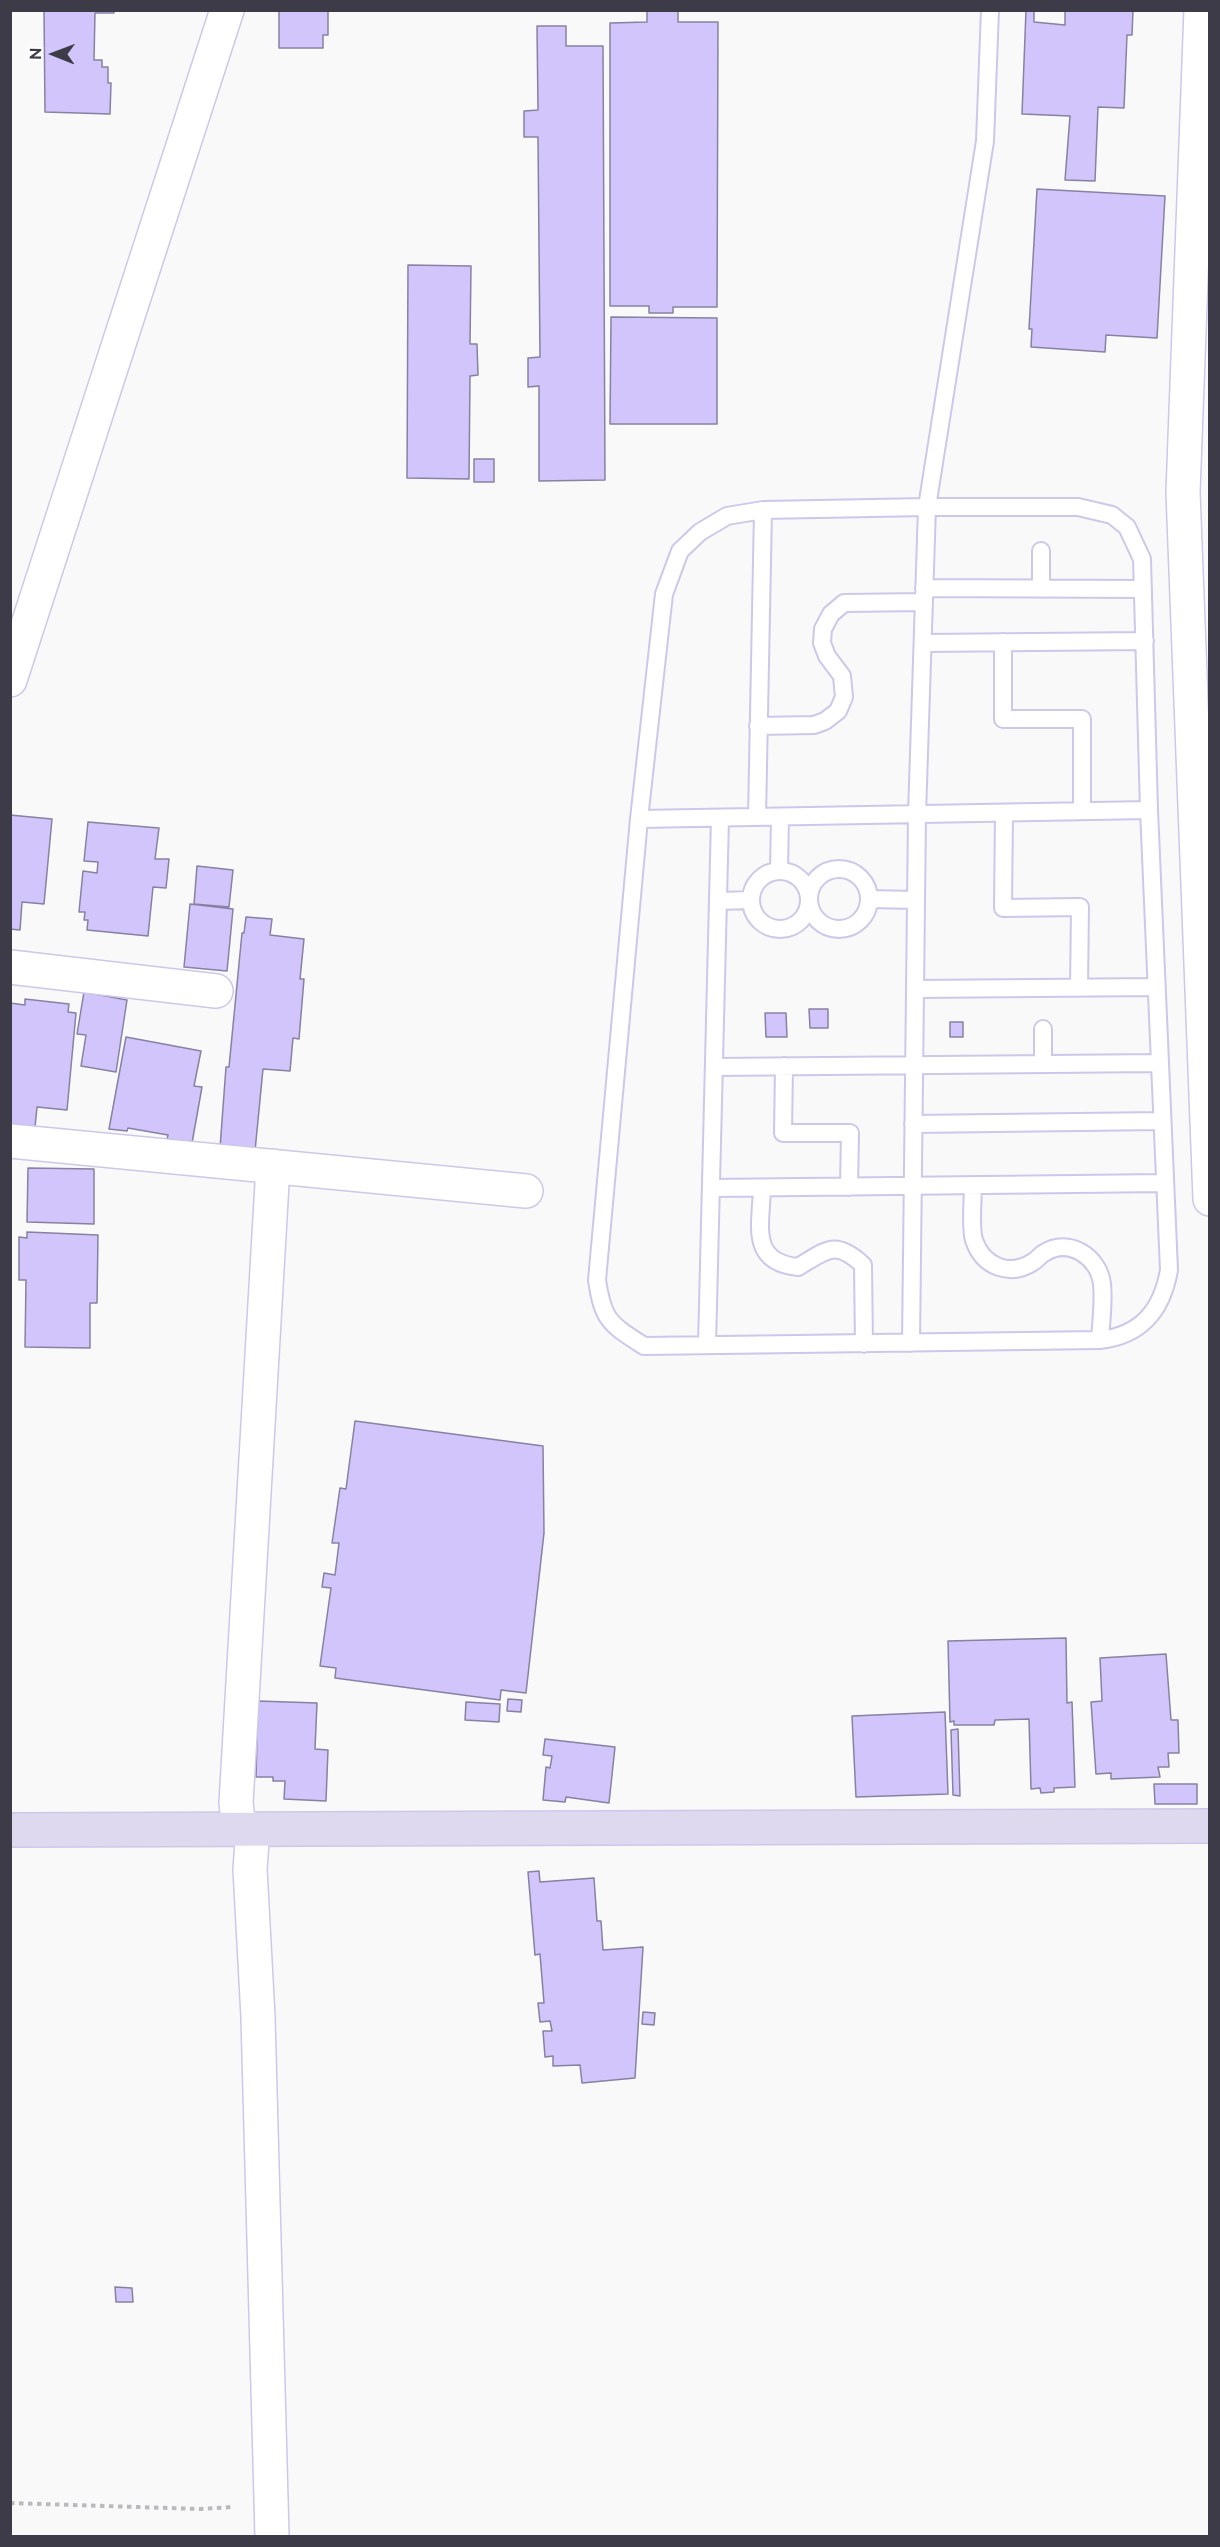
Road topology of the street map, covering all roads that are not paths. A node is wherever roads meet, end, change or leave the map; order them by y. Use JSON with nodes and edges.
{"nodes":[{"id":1,"x":227,"y":10,"type":"edge"},
{"id":2,"x":990,"y":10,"type":"edge"},
{"id":3,"x":1201,"y":10,"type":"edge"},
{"id":4,"x":1198,"y":390,"type":"edge"},
{"id":5,"x":927,"y":507,"type":"junction"},
{"id":6,"x":764,"y":510,"type":"junction"},
{"id":7,"x":1041,"y":551,"type":"dead end"},
{"id":8,"x":1041,"y":588,"type":"junction"},
{"id":9,"x":1143,"y":589,"type":"junction"},
{"id":10,"x":924,"y":595,"type":"junction"},
{"id":11,"x":1145,"y":641,"type":"junction"},
{"id":12,"x":1003,"y":642,"type":"junction"},
{"id":13,"x":923,"y":643,"type":"junction"},
{"id":14,"x":10,"y":680,"type":"edge"},
{"id":15,"x":758,"y":726,"type":"junction"},
{"id":16,"x":1149,"y":810,"type":"junction"},
{"id":17,"x":1082,"y":812,"type":"junction"},
{"id":18,"x":1004,"y":813,"type":"junction"},
{"id":19,"x":917,"y":815,"type":"junction"},
{"id":20,"x":757,"y":817,"type":"junction"},
{"id":21,"x":780,"y":817,"type":"junction"},
{"id":22,"x":720,"y":818,"type":"junction"},
{"id":23,"x":639,"y":819,"type":"junction"},
{"id":24,"x":779,"y":871,"type":"junction"},
{"id":25,"x":810,"y":899,"type":"junction"},
{"id":26,"x":869,"y":899,"type":"junction"},
{"id":27,"x":751,"y":900,"type":"junction"},
{"id":28,"x":916,"y":900,"type":"junction"},
{"id":29,"x":718,"y":901,"type":"junction"},
{"id":30,"x":10,"y":967,"type":"edge"},
{"id":31,"x":1156,"y":987,"type":"junction"},
{"id":32,"x":1079,"y":988,"type":"junction"},
{"id":33,"x":915,"y":990,"type":"junction"},
{"id":34,"x":216,"y":991,"type":"dead end"},
{"id":35,"x":1043,"y":1029,"type":"dead end"},
{"id":36,"x":1159,"y":1062,"type":"junction"},
{"id":37,"x":1043,"y":1064,"type":"junction"},
{"id":38,"x":914,"y":1065,"type":"junction"},
{"id":39,"x":784,"y":1066,"type":"junction"},
{"id":40,"x":714,"y":1067,"type":"junction"},
{"id":41,"x":1162,"y":1121,"type":"junction"},
{"id":42,"x":913,"y":1124,"type":"junction"},
{"id":43,"x":10,"y":1141,"type":"edge"},
{"id":44,"x":273,"y":1167,"type":"junction"},
{"id":45,"x":1165,"y":1183,"type":"junction"},
{"id":46,"x":913,"y":1185,"type":"junction"},
{"id":47,"x":973,"y":1185,"type":"junction"},
{"id":48,"x":849,"y":1187,"type":"junction"},
{"id":49,"x":711,"y":1188,"type":"junction"},
{"id":50,"x":762,"y":1188,"type":"junction"},
{"id":51,"x":526,"y":1191,"type":"dead end"},
{"id":52,"x":1209,"y":1199,"type":"edge"},
{"id":53,"x":1100,"y":1340,"type":"junction"},
{"id":54,"x":911,"y":1343,"type":"junction"},
{"id":55,"x":864,"y":1344,"type":"junction"},
{"id":56,"x":707,"y":1345,"type":"junction"},
{"id":57,"x":1209,"y":1826,"type":"edge"},
{"id":58,"x":246,"y":1829,"type":"junction"},
{"id":59,"x":10,"y":1830,"type":"edge"},
{"id":60,"x":272,"y":2536,"type":"edge"}],
"edges":[{"from":1,"to":14,"type":"street"},
{"from":2,"to":5,"type":"lane"},
{"from":3,"to":4,"type":"street"},
{"from":4,"to":52,"type":"street"},
{"from":5,"to":6,"type":"lane"},
{"from":5,"to":9,"type":"lane"},
{"from":5,"to":10,"type":"lane"},
{"from":6,"to":15,"type":"lane"},
{"from":6,"to":23,"type":"lane"},
{"from":7,"to":8,"type":"lane"},
{"from":8,"to":9,"type":"lane"},
{"from":8,"to":10,"type":"lane"},
{"from":9,"to":11,"type":"lane"},
{"from":10,"to":13,"type":"lane"},
{"from":10,"to":15,"type":"lane"},
{"from":11,"to":12,"type":"lane"},
{"from":11,"to":16,"type":"lane"},
{"from":12,"to":13,"type":"lane"},
{"from":12,"to":17,"type":"lane"},
{"from":13,"to":19,"type":"lane"},
{"from":15,"to":20,"type":"lane"},
{"from":16,"to":17,"type":"lane"},
{"from":16,"to":31,"type":"lane"},
{"from":17,"to":18,"type":"lane"},
{"from":18,"to":19,"type":"lane"},
{"from":18,"to":32,"type":"lane"},
{"from":19,"to":21,"type":"lane"},
{"from":19,"to":28,"type":"lane"},
{"from":20,"to":21,"type":"lane"},
{"from":20,"to":22,"type":"lane"},
{"from":21,"to":24,"type":"lane"},
{"from":22,"to":23,"type":"lane"},
{"from":22,"to":29,"type":"lane"},
{"from":23,"to":56,"type":"lane"},
{"from":24,"to":25,"type":"lane"},
{"from":24,"to":27,"type":"lane"},
{"from":25,"to":26,"type":"lane"},
{"from":25,"to":26,"type":"lane"},
{"from":25,"to":27,"type":"lane"},
{"from":26,"to":28,"type":"lane"},
{"from":27,"to":29,"type":"lane"},
{"from":28,"to":33,"type":"lane"},
{"from":29,"to":40,"type":"lane"},
{"from":30,"to":34,"type":"street"},
{"from":31,"to":32,"type":"lane"},
{"from":31,"to":36,"type":"lane"},
{"from":32,"to":33,"type":"lane"},
{"from":33,"to":38,"type":"lane"},
{"from":35,"to":37,"type":"lane"},
{"from":36,"to":37,"type":"lane"},
{"from":36,"to":41,"type":"lane"},
{"from":37,"to":38,"type":"lane"},
{"from":38,"to":39,"type":"lane"},
{"from":38,"to":42,"type":"lane"},
{"from":39,"to":40,"type":"lane"},
{"from":39,"to":48,"type":"lane"},
{"from":40,"to":49,"type":"lane"},
{"from":41,"to":42,"type":"lane"},
{"from":41,"to":45,"type":"lane"},
{"from":42,"to":46,"type":"lane"},
{"from":43,"to":44,"type":"street"},
{"from":44,"to":51,"type":"street"},
{"from":44,"to":58,"type":"street"},
{"from":45,"to":47,"type":"lane"},
{"from":45,"to":53,"type":"lane"},
{"from":46,"to":47,"type":"lane"},
{"from":46,"to":48,"type":"lane"},
{"from":46,"to":54,"type":"lane"},
{"from":47,"to":53,"type":"lane"},
{"from":48,"to":50,"type":"lane"},
{"from":49,"to":50,"type":"lane"},
{"from":49,"to":56,"type":"lane"},
{"from":50,"to":55,"type":"lane"},
{"from":53,"to":54,"type":"lane"},
{"from":54,"to":55,"type":"lane"},
{"from":55,"to":56,"type":"lane"},
{"from":57,"to":58,"type":"street"},
{"from":58,"to":59,"type":"street"},
{"from":58,"to":60,"type":"street"}]}
